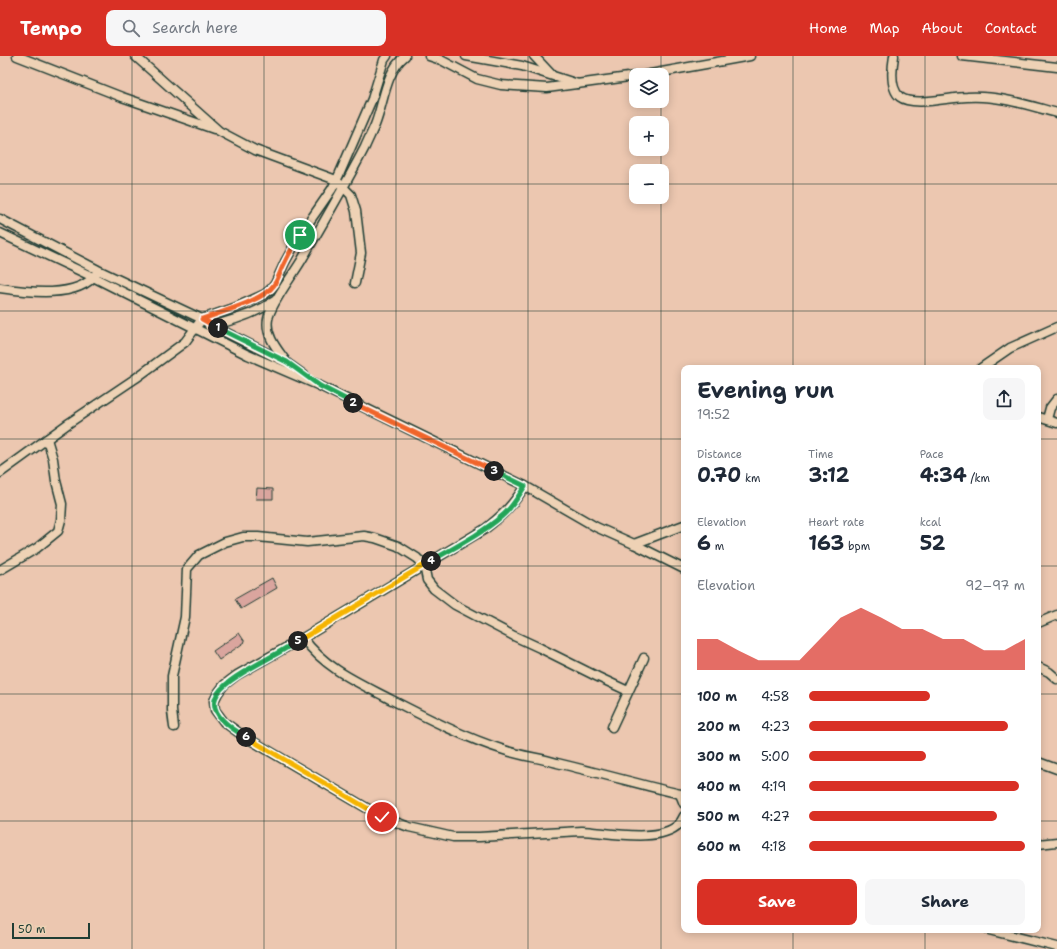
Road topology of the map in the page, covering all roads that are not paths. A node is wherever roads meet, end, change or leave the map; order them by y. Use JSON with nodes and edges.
{"nodes":[{"id":1,"x":17,"y":56,"type":"edge"},
{"id":2,"x":135,"y":56,"type":"edge"},
{"id":3,"x":387,"y":56,"type":"edge"},
{"id":4,"x":405,"y":56,"type":"edge"},
{"id":5,"x":429,"y":56,"type":"edge"},
{"id":6,"x":466,"y":56,"type":"edge"},
{"id":7,"x":500,"y":56,"type":"edge"},
{"id":8,"x":534,"y":56,"type":"edge"},
{"id":9,"x":750,"y":56,"type":"edge"},
{"id":10,"x":894,"y":56,"type":"edge"},
{"id":11,"x":962,"y":56,"type":"edge"},
{"id":12,"x":1047,"y":56,"type":"edge"},
{"id":13,"x":492,"y":60,"type":"junction"},
{"id":14,"x":1046,"y":65,"type":"junction"},
{"id":15,"x":1057,"y":68,"type":"edge"},
{"id":16,"x":669,"y":71,"type":"edge"},
{"id":17,"x":551,"y":74,"type":"junction"},
{"id":18,"x":629,"y":77,"type":"edge"},
{"id":19,"x":579,"y":84,"type":"junction"},
{"id":20,"x":1057,"y":113,"type":"edge"},
{"id":21,"x":219,"y":131,"type":"junction"},
{"id":22,"x":336,"y":180,"type":"junction"},
{"id":23,"x":343,"y":187,"type":"junction"},
{"id":24,"x":0,"y":219,"type":"edge"},
{"id":25,"x":0,"y":233,"type":"edge"},
{"id":26,"x":96,"y":274,"type":"junction"},
{"id":27,"x":356,"y":283,"type":"dead end"},
{"id":28,"x":0,"y":288,"type":"edge"},
{"id":29,"x":277,"y":300,"type":"junction"},
{"id":30,"x":202,"y":319,"type":"junction"},
{"id":31,"x":211,"y":325,"type":"junction"},
{"id":32,"x":1057,"y":327,"type":"edge"},
{"id":33,"x":194,"y":328,"type":"junction"},
{"id":34,"x":287,"y":362,"type":"junction"},
{"id":35,"x":985,"y":365,"type":"edge"},
{"id":36,"x":320,"y":386,"type":"junction"},
{"id":37,"x":1057,"y":398,"type":"edge"},
{"id":38,"x":1041,"y":418,"type":"edge"},
{"id":39,"x":1047,"y":419,"type":"junction"},
{"id":40,"x":1057,"y":423,"type":"edge"},
{"id":41,"x":47,"y":439,"type":"junction"},
{"id":42,"x":0,"y":473,"type":"edge"},
{"id":43,"x":525,"y":486,"type":"junction"},
{"id":44,"x":681,"y":527,"type":"edge"},
{"id":45,"x":634,"y":544,"type":"junction"},
{"id":46,"x":424,"y":565,"type":"junction"},
{"id":47,"x":681,"y":568,"type":"edge"},
{"id":48,"x":0,"y":570,"type":"edge"},
{"id":49,"x":1057,"y":615,"type":"edge"},
{"id":50,"x":1041,"y":622,"type":"edge"},
{"id":51,"x":303,"y":638,"type":"junction"},
{"id":52,"x":644,"y":658,"type":"dead end"},
{"id":53,"x":1041,"y":668,"type":"edge"},
{"id":54,"x":1057,"y":679,"type":"edge"},
{"id":55,"x":628,"y":691,"type":"junction"},
{"id":56,"x":174,"y":727,"type":"dead end"},
{"id":57,"x":612,"y":728,"type":"dead end"},
{"id":58,"x":1041,"y":763,"type":"edge"},
{"id":59,"x":1057,"y":770,"type":"edge"},
{"id":60,"x":681,"y":793,"type":"edge"},
{"id":61,"x":681,"y":822,"type":"edge"},
{"id":62,"x":1057,"y":842,"type":"edge"},
{"id":63,"x":1041,"y":844,"type":"edge"},
{"id":64,"x":1001,"y":933,"type":"edge"},
{"id":65,"x":1057,"y":947,"type":"edge"}],
"edges":[{"from":1,"to":21,"type":"street"},
{"from":2,"to":21,"type":"street"},
{"from":3,"to":22,"type":"street"},
{"from":4,"to":23,"type":"street"},
{"from":5,"to":19,"type":"street"},
{"from":6,"to":13,"type":"street"},
{"from":7,"to":13,"type":"street"},
{"from":8,"to":17,"type":"street"},
{"from":9,"to":16,"type":"street"},
{"from":10,"to":20,"type":"street"},
{"from":11,"to":14,"type":"street"},
{"from":12,"to":14,"type":"street"},
{"from":13,"to":17,"type":"street"},
{"from":14,"to":15,"type":"street"},
{"from":17,"to":19,"type":"street"},
{"from":18,"to":19,"type":"street"},
{"from":21,"to":22,"type":"street"},
{"from":22,"to":23,"type":"street"},
{"from":22,"to":30,"type":"street"},
{"from":23,"to":27,"type":"street"},
{"from":23,"to":29,"type":"street"},
{"from":24,"to":26,"type":"street"},
{"from":25,"to":26,"type":"street"},
{"from":26,"to":28,"type":"street"},
{"from":26,"to":30,"type":"street"},
{"from":26,"to":33,"type":"street"},
{"from":29,"to":31,"type":"street"},
{"from":29,"to":34,"type":"street"},
{"from":30,"to":31,"type":"street"},
{"from":30,"to":33,"type":"street"},
{"from":31,"to":33,"type":"street"},
{"from":31,"to":34,"type":"street"},
{"from":32,"to":35,"type":"street"},
{"from":33,"to":36,"type":"street"},
{"from":33,"to":41,"type":"street"},
{"from":34,"to":36,"type":"street"},
{"from":36,"to":43,"type":"street"},
{"from":37,"to":39,"type":"street"},
{"from":38,"to":39,"type":"street"},
{"from":39,"to":40,"type":"street"},
{"from":41,"to":42,"type":"street"},
{"from":41,"to":48,"type":"street"},
{"from":43,"to":45,"type":"street"},
{"from":43,"to":46,"type":"street"},
{"from":44,"to":45,"type":"street"},
{"from":45,"to":47,"type":"street"},
{"from":46,"to":51,"type":"street"},
{"from":46,"to":55,"type":"street"},
{"from":46,"to":56,"type":"street"},
{"from":49,"to":50,"type":"street"},
{"from":51,"to":60,"type":"street"},
{"from":51,"to":61,"type":"street"},
{"from":52,"to":55,"type":"street"},
{"from":53,"to":54,"type":"street"},
{"from":55,"to":57,"type":"street"},
{"from":58,"to":59,"type":"street"},
{"from":62,"to":63,"type":"street"},
{"from":64,"to":65,"type":"street"}]}
